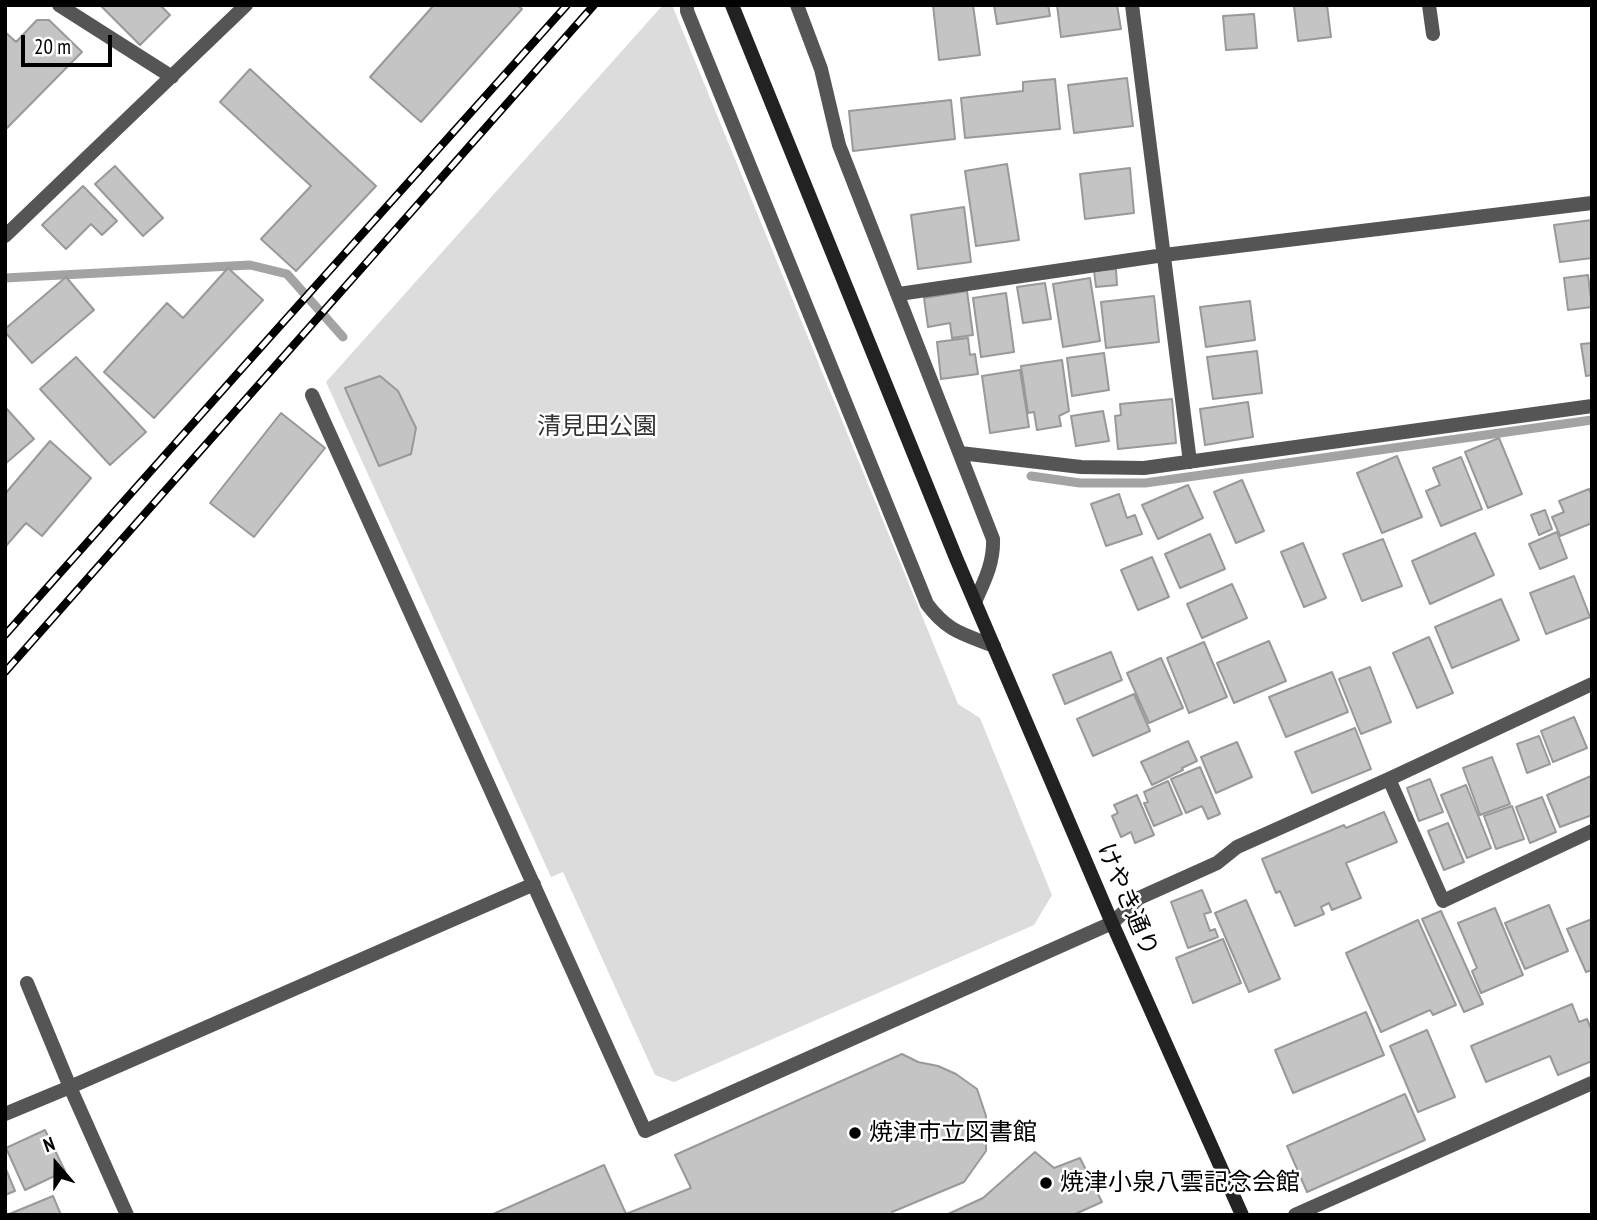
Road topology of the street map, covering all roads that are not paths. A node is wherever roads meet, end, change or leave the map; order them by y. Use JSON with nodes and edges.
{"nodes":[{"id":1,"x":59,"y":5,"type":"edge"},
{"id":2,"x":246,"y":5,"type":"edge"},
{"id":3,"x":687,"y":5,"type":"edge"},
{"id":4,"x":732,"y":5,"type":"edge"},
{"id":5,"x":797,"y":5,"type":"edge"},
{"id":6,"x":1132,"y":5,"type":"edge"},
{"id":7,"x":1429,"y":5,"type":"edge"},
{"id":8,"x":1433,"y":34,"type":"dead end"},
{"id":9,"x":172,"y":77,"type":"junction"},
{"id":10,"x":1592,"y":203,"type":"edge"},
{"id":11,"x":5,"y":236,"type":"edge"},
{"id":12,"x":1164,"y":255,"type":"junction"},
{"id":13,"x":899,"y":294,"type":"junction"},
{"id":14,"x":312,"y":395,"type":"dead end"},
{"id":15,"x":1592,"y":406,"type":"edge"},
{"id":16,"x":960,"y":453,"type":"junction"},
{"id":17,"x":1190,"y":462,"type":"junction"},
{"id":18,"x":975,"y":602,"type":"junction"},
{"id":19,"x":994,"y":646,"type":"junction"},
{"id":20,"x":1592,"y":684,"type":"edge"},
{"id":21,"x":1389,"y":779,"type":"junction"},
{"id":22,"x":1592,"y":831,"type":"edge"},
{"id":23,"x":534,"y":884,"type":"junction"},
{"id":24,"x":1112,"y":923,"type":"junction"},
{"id":25,"x":27,"y":983,"type":"dead end"},
{"id":26,"x":1592,"y":1083,"type":"edge"},
{"id":27,"x":70,"y":1087,"type":"junction"},
{"id":28,"x":5,"y":1114,"type":"edge"},
{"id":29,"x":127,"y":1215,"type":"edge"},
{"id":30,"x":1242,"y":1215,"type":"edge"},
{"id":31,"x":1295,"y":1215,"type":"edge"}],
"edges":[{"from":1,"to":9,"type":"street"},
{"from":2,"to":9,"type":"street"},
{"from":3,"to":19,"type":"street"},
{"from":4,"to":18,"type":"street","name":"けやき通り"},
{"from":5,"to":13,"type":"street"},
{"from":6,"to":12,"type":"street"},
{"from":7,"to":8,"type":"street"},
{"from":9,"to":11,"type":"street"},
{"from":10,"to":12,"type":"street"},
{"from":12,"to":13,"type":"street"},
{"from":12,"to":17,"type":"street"},
{"from":13,"to":16,"type":"street"},
{"from":14,"to":23,"type":"street"},
{"from":15,"to":17,"type":"street"},
{"from":16,"to":17,"type":"street"},
{"from":16,"to":18,"type":"street"},
{"from":18,"to":19,"type":"street","name":"けやき通り"},
{"from":19,"to":24,"type":"street","name":"けやき通り"},
{"from":20,"to":21,"type":"street"},
{"from":21,"to":22,"type":"street"},
{"from":21,"to":24,"type":"street"},
{"from":23,"to":24,"type":"street"},
{"from":23,"to":27,"type":"street"},
{"from":24,"to":30,"type":"street","name":"けやき通り"},
{"from":25,"to":27,"type":"street"},
{"from":26,"to":31,"type":"street"},
{"from":27,"to":28,"type":"street"},
{"from":27,"to":29,"type":"street"}]}
